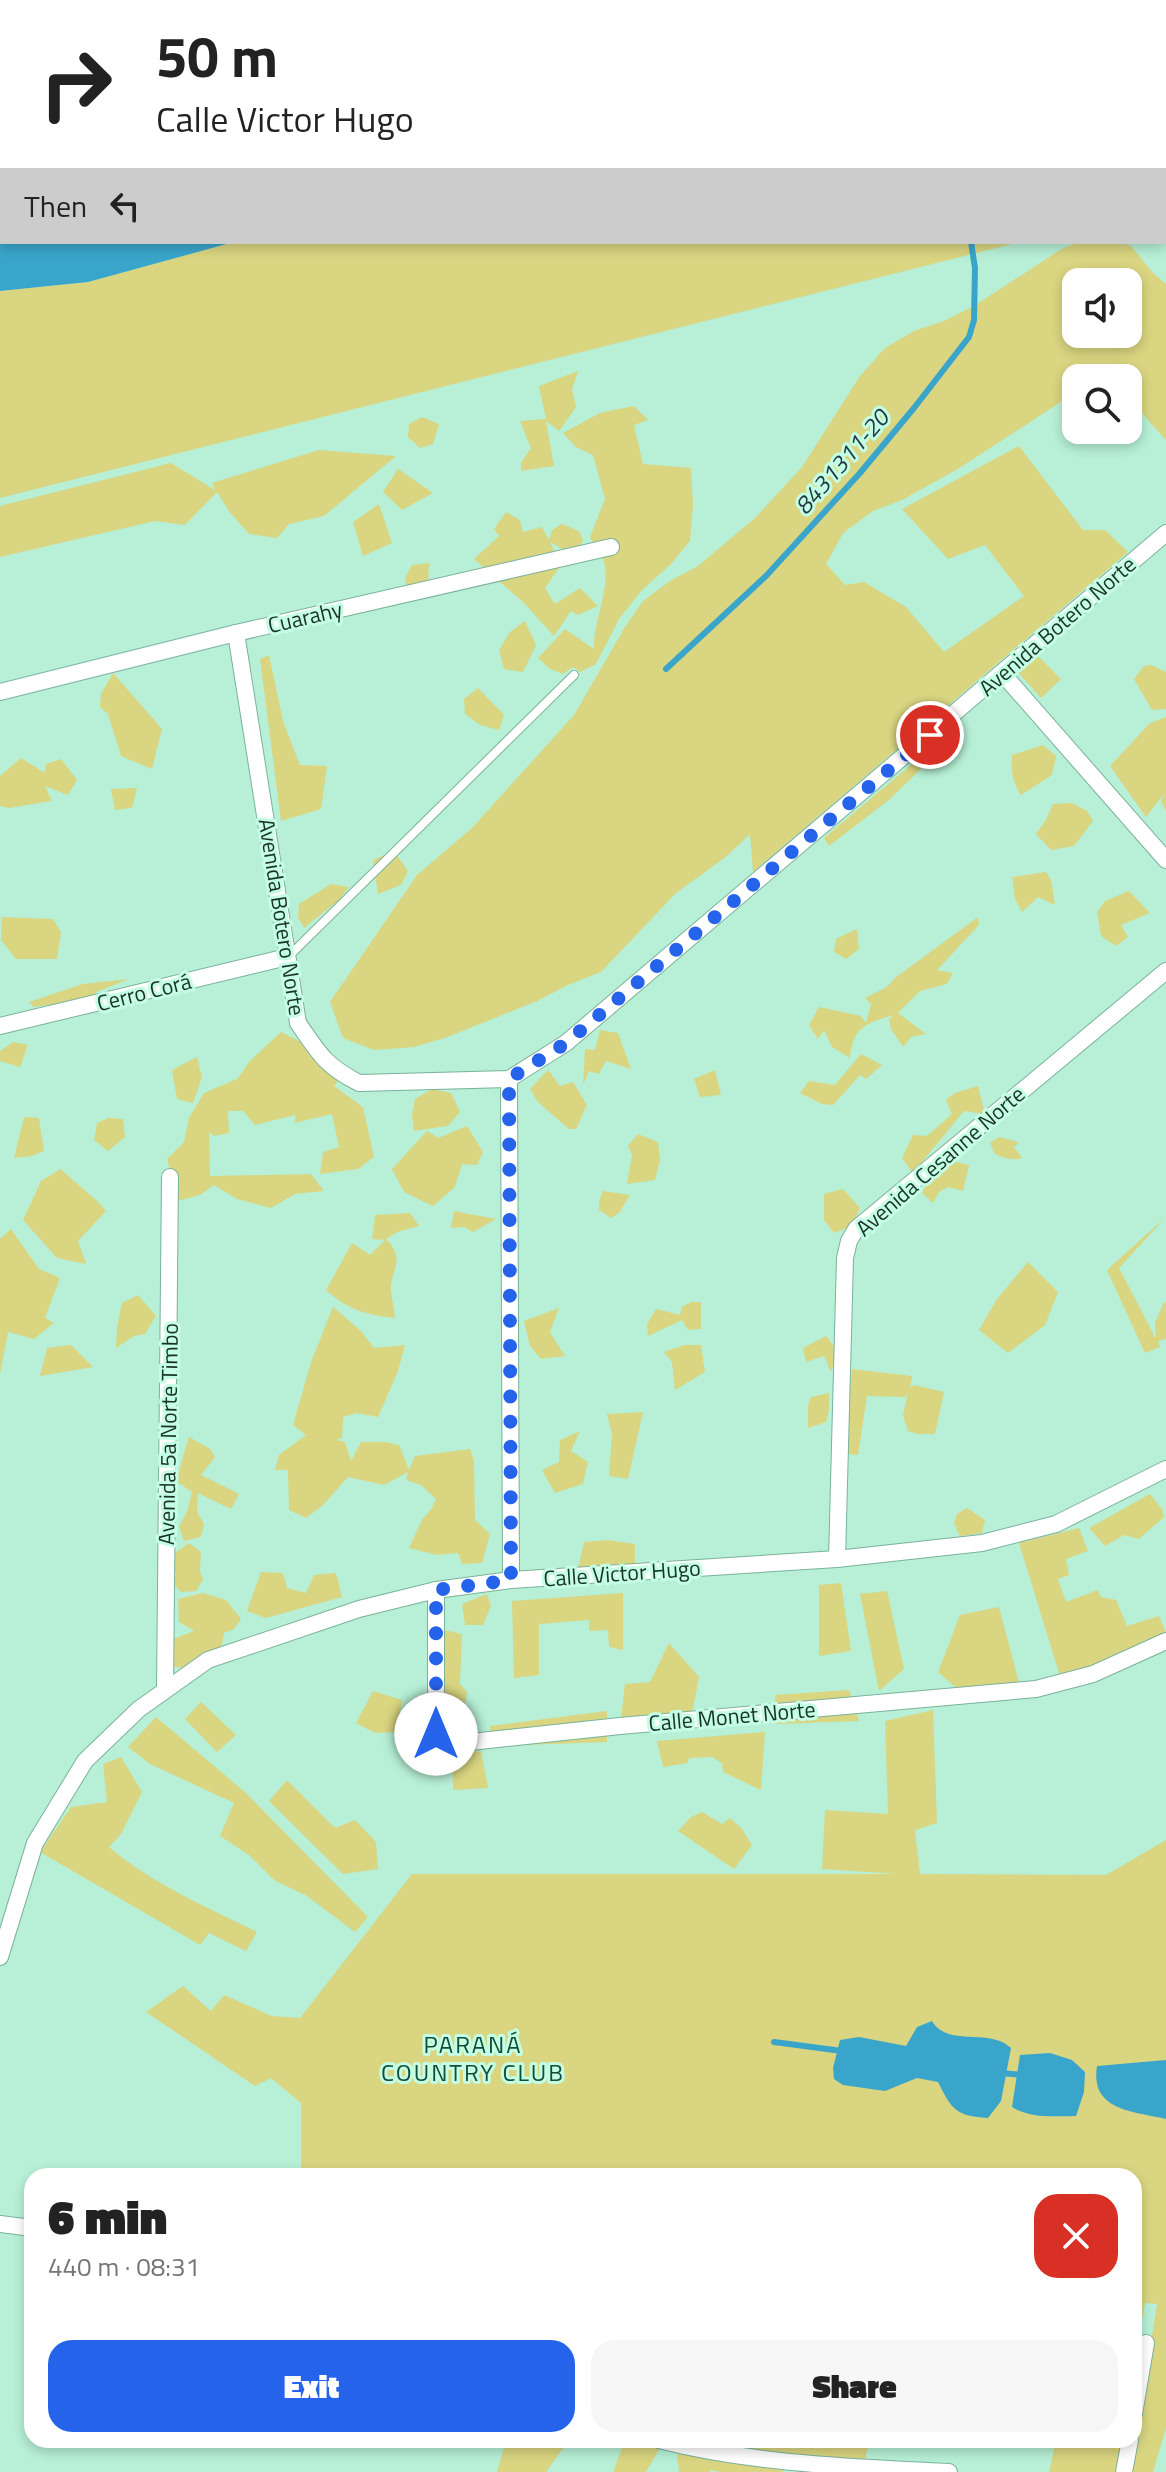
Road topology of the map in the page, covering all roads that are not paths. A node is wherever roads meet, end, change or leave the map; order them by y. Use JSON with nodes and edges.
{"nodes":[{"id":1,"x":1166,"y":533,"type":"edge"},
{"id":2,"x":611,"y":547,"type":"dead end"},
{"id":3,"x":236,"y":633,"type":"junction"},
{"id":4,"x":1002,"y":673,"type":"junction"},
{"id":5,"x":574,"y":675,"type":"dead end"},
{"id":6,"x":0,"y":692,"type":"edge"},
{"id":7,"x":1166,"y":860,"type":"edge"},
{"id":8,"x":287,"y":957,"type":"junction"},
{"id":9,"x":1166,"y":971,"type":"edge"},
{"id":10,"x":0,"y":1026,"type":"edge"},
{"id":11,"x":509,"y":1079,"type":"junction"},
{"id":12,"x":170,"y":1177,"type":"dead end"},
{"id":13,"x":1166,"y":1469,"type":"edge"},
{"id":14,"x":837,"y":1559,"type":"junction"},
{"id":15,"x":511,"y":1580,"type":"junction"},
{"id":16,"x":436,"y":1590,"type":"junction"},
{"id":17,"x":1166,"y":1641,"type":"edge"},
{"id":18,"x":165,"y":1690,"type":"junction"},
{"id":19,"x":0,"y":1957,"type":"edge"},
{"id":20,"x":0,"y":2224,"type":"edge"},
{"id":21,"x":24,"y":2227,"type":"edge"},
{"id":22,"x":1146,"y":2343,"type":"dead end"},
{"id":23,"x":1142,"y":2367,"type":"edge"},
{"id":24,"x":692,"y":2448,"type":"edge"},
{"id":25,"x":1128,"y":2448,"type":"edge"},
{"id":26,"x":949,"y":2472,"type":"edge"},
{"id":27,"x":1124,"y":2472,"type":"edge"}],
"edges":[{"from":1,"to":4,"type":"street","name":"Avenida Botero Norte"},
{"from":2,"to":3,"type":"street","name":"Cuarahy"},
{"from":3,"to":6,"type":"street","name":"Cuarahy"},
{"from":3,"to":8,"type":"street","name":"Avenida Botero Norte"},
{"from":4,"to":7,"type":"street"},
{"from":4,"to":11,"type":"street","name":"Avenida Botero Norte"},
{"from":5,"to":8,"type":"lane"},
{"from":8,"to":10,"type":"street","name":"Cerro Corá"},
{"from":8,"to":11,"type":"street","name":"Avenida Botero Norte"},
{"from":9,"to":14,"type":"street","name":"Avenida Cesanne Norte"},
{"from":11,"to":15,"type":"street"},
{"from":12,"to":18,"type":"street","name":"Avenida 5a Norte Timbo"},
{"from":13,"to":14,"type":"street","name":"Calle Victor Hugo"},
{"from":14,"to":15,"type":"street","name":"Calle Victor Hugo"},
{"from":15,"to":16,"type":"street","name":"Calle Victor Hugo"},
{"from":16,"to":17,"type":"street","name":"Calle Monet Norte"},
{"from":16,"to":18,"type":"street","name":"Calle Victor Hugo"},
{"from":18,"to":19,"type":"street","name":"Calle Victor Hugo"},
{"from":20,"to":21,"type":"street"},
{"from":22,"to":23,"type":"street"},
{"from":24,"to":26,"type":"street"},
{"from":25,"to":27,"type":"street"}]}
